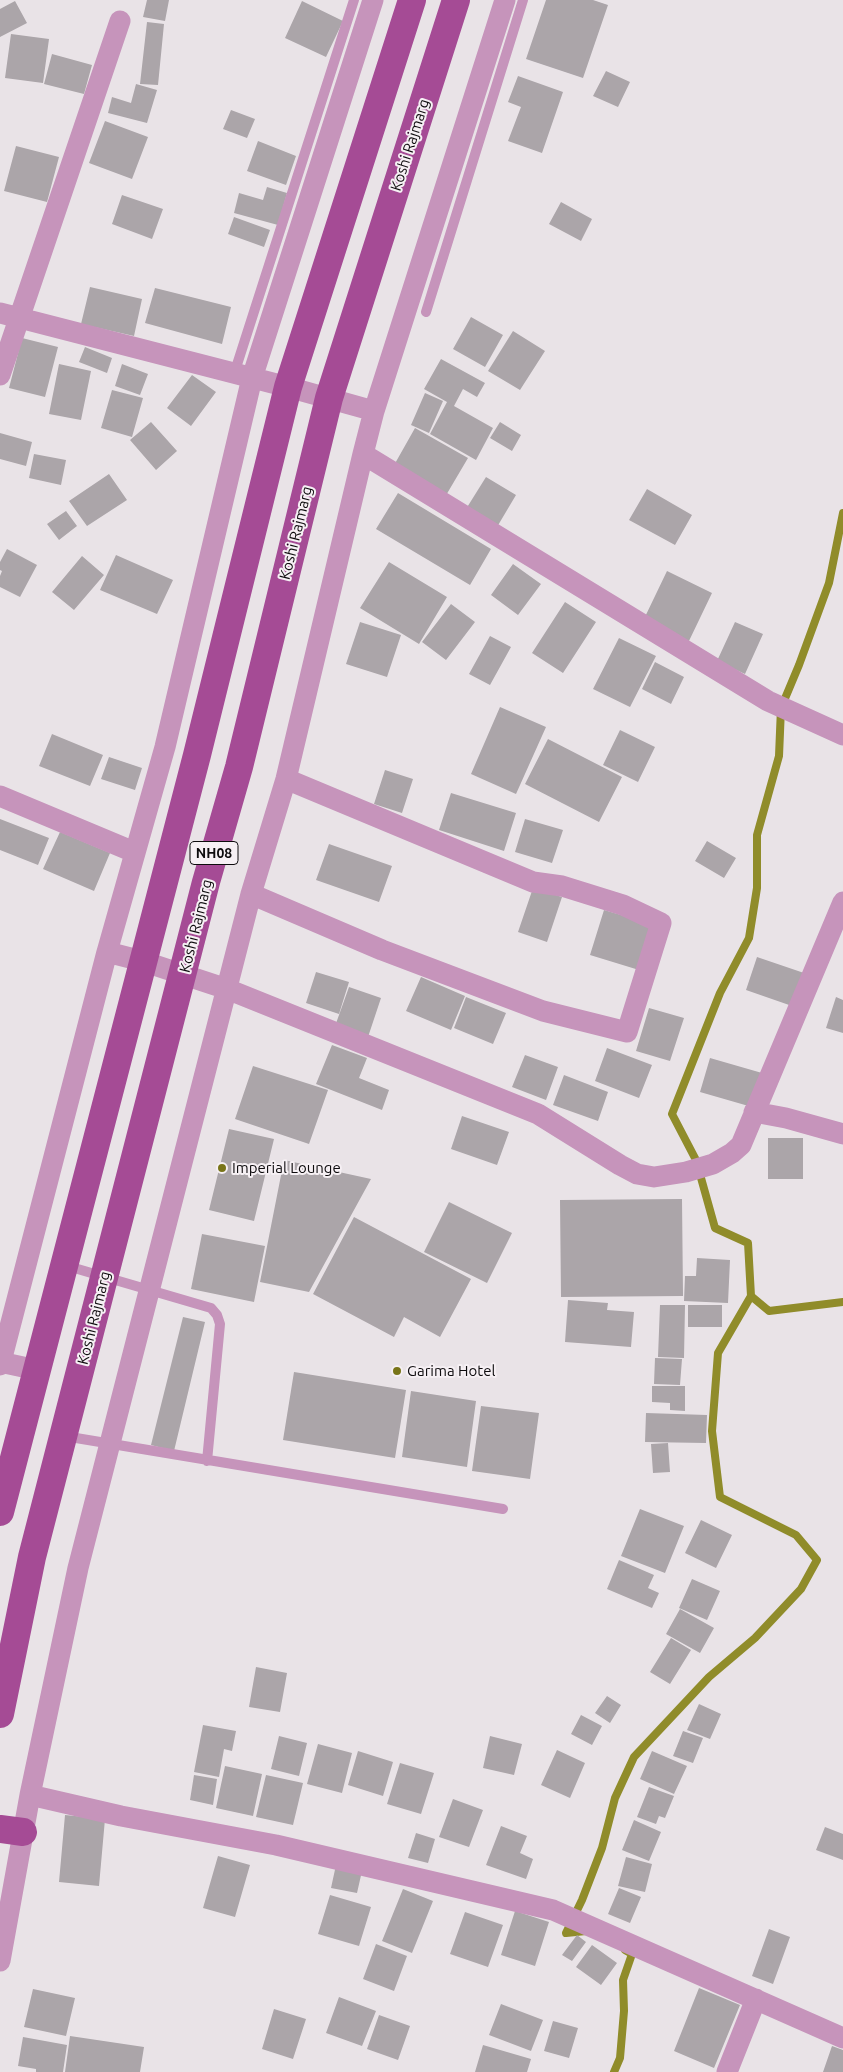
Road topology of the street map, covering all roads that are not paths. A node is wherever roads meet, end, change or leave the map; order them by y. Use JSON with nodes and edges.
{"nodes":[{"id":1,"x":354,"y":0,"type":"edge"},
{"id":2,"x":373,"y":0,"type":"edge"},
{"id":3,"x":412,"y":0,"type":"edge"},
{"id":4,"x":456,"y":0,"type":"edge"},
{"id":5,"x":505,"y":0,"type":"edge"},
{"id":6,"x":523,"y":0,"type":"edge"},
{"id":7,"x":120,"y":21,"type":"dead end"},
{"id":8,"x":426,"y":312,"type":"dead end"},
{"id":9,"x":9,"y":315,"type":"edge"},
{"id":10,"x":0,"y":375,"type":"edge"},
{"id":11,"x":243,"y":376,"type":"junction"},
{"id":12,"x":288,"y":387,"type":"junction"},
{"id":13,"x":329,"y":398,"type":"junction"},
{"id":14,"x":374,"y":411,"type":"junction"},
{"id":15,"x":362,"y":454,"type":"junction"},
{"id":16,"x":843,"y":736,"type":"edge"},
{"id":17,"x":286,"y":779,"type":"junction"},
{"id":18,"x":0,"y":796,"type":"edge"},
{"id":19,"x":134,"y":852,"type":"junction"},
{"id":20,"x":251,"y":894,"type":"junction"},
{"id":21,"x":843,"y":902,"type":"edge"},
{"id":22,"x":107,"y":952,"type":"junction"},
{"id":23,"x":142,"y":962,"type":"junction"},
{"id":24,"x":183,"y":975,"type":"junction"},
{"id":25,"x":227,"y":989,"type":"junction"},
{"id":26,"x":754,"y":1112,"type":"junction"},
{"id":27,"x":843,"y":1134,"type":"edge"},
{"id":28,"x":64,"y":1265,"type":"junction"},
{"id":29,"x":105,"y":1277,"type":"junction"},
{"id":30,"x":149,"y":1290,"type":"junction"},
{"id":31,"x":0,"y":1363,"type":"edge"},
{"id":32,"x":37,"y":1370,"type":"junction"},
{"id":33,"x":64,"y":1436,"type":"junction"},
{"id":34,"x":109,"y":1445,"type":"junction"},
{"id":35,"x":208,"y":1461,"type":"junction"},
{"id":36,"x":503,"y":1509,"type":"dead end"},
{"id":37,"x":0,"y":1512,"type":"edge"},
{"id":38,"x":0,"y":1714,"type":"edge"},
{"id":39,"x":30,"y":1795,"type":"junction"},
{"id":40,"x":12,"y":1830,"type":"edge"},
{"id":41,"x":0,"y":1961,"type":"edge"},
{"id":42,"x":756,"y":1999,"type":"junction"},
{"id":43,"x":843,"y":2038,"type":"edge"},
{"id":44,"x":728,"y":2072,"type":"edge"}],
"edges":[{"from":1,"to":11,"type":"lane"},
{"from":2,"to":11,"type":"street"},
{"from":3,"to":12,"type":"main road","number":"NH08"},
{"from":4,"to":13,"type":"main road","name":"Koshi Rajmarg","number":"NH08"},
{"from":5,"to":14,"type":"street"},
{"from":6,"to":8,"type":"lane"},
{"from":7,"to":9,"type":"street"},
{"from":9,"to":10,"type":"street"},
{"from":9,"to":11,"type":"street"},
{"from":11,"to":12,"type":"street"},
{"from":11,"to":19,"type":"street"},
{"from":12,"to":13,"type":"street"},
{"from":12,"to":23,"type":"main road","number":"NH08"},
{"from":13,"to":14,"type":"street"},
{"from":13,"to":24,"type":"main road","name":"Koshi Rajmarg","number":"NH08"},
{"from":14,"to":15,"type":"street"},
{"from":15,"to":16,"type":"street"},
{"from":15,"to":17,"type":"street"},
{"from":17,"to":20,"type":"street"},
{"from":17,"to":20,"type":"street"},
{"from":18,"to":19,"type":"street"},
{"from":19,"to":22,"type":"street"},
{"from":20,"to":25,"type":"street"},
{"from":21,"to":26,"type":"street"},
{"from":22,"to":23,"type":"street"},
{"from":22,"to":31,"type":"street"},
{"from":23,"to":24,"type":"street"},
{"from":23,"to":28,"type":"main road","number":"NH08"},
{"from":24,"to":25,"type":"street"},
{"from":24,"to":29,"type":"main road","name":"Koshi Rajmarg","number":"NH08"},
{"from":25,"to":26,"type":"street"},
{"from":25,"to":30,"type":"street"},
{"from":26,"to":27,"type":"street"},
{"from":28,"to":29,"type":"lane"},
{"from":28,"to":32,"type":"main road","number":"NH08"},
{"from":29,"to":30,"type":"lane"},
{"from":29,"to":33,"type":"main road","name":"Koshi Rajmarg","number":"NH08"},
{"from":30,"to":34,"type":"street"},
{"from":30,"to":35,"type":"lane"},
{"from":31,"to":32,"type":"street"},
{"from":32,"to":37,"type":"main road","number":"NH08"},
{"from":33,"to":34,"type":"lane"},
{"from":33,"to":38,"type":"main road","name":"Koshi Rajmarg","number":"NH08"},
{"from":34,"to":35,"type":"lane"},
{"from":34,"to":39,"type":"street"},
{"from":35,"to":36,"type":"lane"},
{"from":39,"to":40,"type":"street"},
{"from":39,"to":42,"type":"street"},
{"from":40,"to":41,"type":"street"},
{"from":42,"to":43,"type":"street"},
{"from":42,"to":44,"type":"street"}]}
